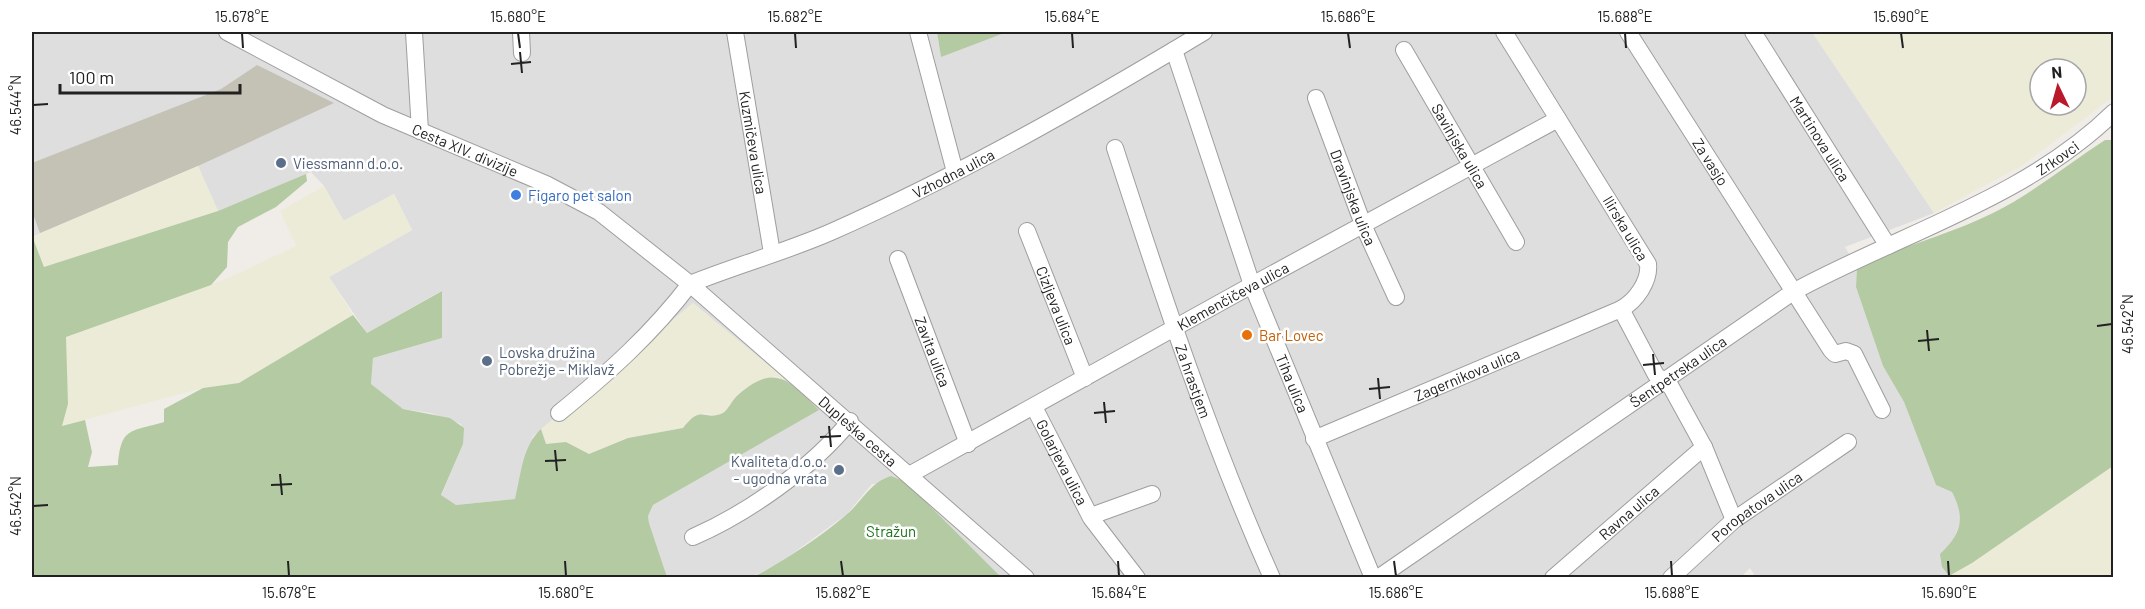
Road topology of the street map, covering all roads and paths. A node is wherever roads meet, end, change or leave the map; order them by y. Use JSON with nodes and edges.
{"nodes":[{"id":1,"x":227,"y":32,"type":"edge"},
{"id":2,"x":414,"y":32,"type":"edge"},
{"id":3,"x":521,"y":32,"type":"edge"},
{"id":4,"x":735,"y":32,"type":"edge"},
{"id":5,"x":918,"y":32,"type":"edge"},
{"id":6,"x":1204,"y":32,"type":"edge"},
{"id":7,"x":1504,"y":32,"type":"edge"},
{"id":8,"x":1628,"y":32,"type":"edge"},
{"id":9,"x":1753,"y":32,"type":"edge"},
{"id":10,"x":1174,"y":50,"type":"junction"},
{"id":11,"x":1404,"y":50,"type":"dead end"},
{"id":12,"x":522,"y":53,"type":"dead end"},
{"id":13,"x":1316,"y":98,"type":"dead end"},
{"id":14,"x":2114,"y":112,"type":"edge"},
{"id":15,"x":1558,"y":119,"type":"junction"},
{"id":16,"x":420,"y":131,"type":"junction"},
{"id":17,"x":1115,"y":148,"type":"dead end"},
{"id":18,"x":1472,"y":167,"type":"junction"},
{"id":19,"x":955,"y":172,"type":"junction"},
{"id":20,"x":1996,"y":193,"type":"joint"},
{"id":21,"x":1364,"y":227,"type":"junction"},
{"id":22,"x":1027,"y":231,"type":"dead end"},
{"id":23,"x":1516,"y":242,"type":"dead end"},
{"id":24,"x":1888,"y":246,"type":"junction"},
{"id":25,"x":772,"y":253,"type":"junction"},
{"id":26,"x":898,"y":259,"type":"dead end"},
{"id":27,"x":690,"y":284,"type":"junction"},
{"id":28,"x":1252,"y":285,"type":"junction"},
{"id":29,"x":1794,"y":292,"type":"junction"},
{"id":30,"x":1396,"y":297,"type":"dead end"},
{"id":31,"x":1621,"y":309,"type":"junction"},
{"id":32,"x":1174,"y":328,"type":"junction"},
{"id":33,"x":1085,"y":378,"type":"junction"},
{"id":34,"x":1665,"y":381,"type":"junction"},
{"id":35,"x":1034,"y":407,"type":"junction"},
{"id":36,"x":1882,"y":410,"type":"dead end"},
{"id":37,"x":559,"y":413,"type":"dead end"},
{"id":38,"x":850,"y":421,"type":"junction"},
{"id":39,"x":1314,"y":439,"type":"junction"},
{"id":40,"x":1848,"y":442,"type":"dead end"},
{"id":41,"x":968,"y":444,"type":"junction"},
{"id":42,"x":1704,"y":447,"type":"junction"},
{"id":43,"x":909,"y":475,"type":"junction"},
{"id":44,"x":1152,"y":494,"type":"dead end"},
{"id":45,"x":1091,"y":516,"type":"junction"},
{"id":46,"x":1734,"y":520,"type":"junction"},
{"id":47,"x":693,"y":537,"type":"dead end"},
{"id":48,"x":1026,"y":578,"type":"edge"},
{"id":49,"x":1137,"y":578,"type":"edge"},
{"id":50,"x":1272,"y":578,"type":"edge"},
{"id":51,"x":1373,"y":578,"type":"edge"},
{"id":52,"x":1378,"y":578,"type":"edge"},
{"id":53,"x":1553,"y":578,"type":"edge"},
{"id":54,"x":1671,"y":578,"type":"edge"}],
"edges":[{"from":1,"to":16,"type":"street","name":"Cesta XIV. divizije"},
{"from":2,"to":16,"type":"street"},
{"from":3,"to":12,"type":"street"},
{"from":4,"to":25,"type":"street","name":"Kuzmičeva ulica"},
{"from":5,"to":19,"type":"street"},
{"from":6,"to":10,"type":"street","name":"Vzhodna ulica"},
{"from":7,"to":15,"type":"street","name":"Ilirska ulica"},
{"from":8,"to":29,"type":"street","name":"Za vasjo"},
{"from":9,"to":24,"type":"street","name":"Martinova ulica"},
{"from":10,"to":19,"type":"street","name":"Vzhodna ulica"},
{"from":10,"to":28,"type":"street","name":"Tiha ulica"},
{"from":11,"to":18,"type":"street","name":"Savinjska ulica"},
{"from":13,"to":21,"type":"street","name":"Dravinjska ulica"},
{"from":14,"to":20,"type":"street","name":"Zrkovci"},
{"from":15,"to":18,"type":"street","name":"Klemenčičeva ulica"},
{"from":15,"to":31,"type":"street","name":"Ilirska ulica"},
{"from":16,"to":27,"type":"street","name":"Cesta XIV. divizije"},
{"from":17,"to":32,"type":"street","name":"Za hrastjem"},
{"from":18,"to":21,"type":"street","name":"Klemenčičeva ulica"},
{"from":18,"to":23,"type":"street","name":"Savinjska ulica"},
{"from":19,"to":25,"type":"street","name":"Vzhodna ulica"},
{"from":20,"to":24,"type":"street","name":"Šentpetrska ulica"},
{"from":21,"to":28,"type":"street","name":"Klemenčičeva ulica"},
{"from":21,"to":30,"type":"street","name":"Dravinjska ulica"},
{"from":22,"to":33,"type":"street","name":"Cizljeva ulica"},
{"from":24,"to":29,"type":"street","name":"Šentpetrska ulica"},
{"from":25,"to":27,"type":"street","name":"Vzhodna ulica"},
{"from":26,"to":41,"type":"street","name":"Zavita ulica"},
{"from":27,"to":37,"type":"street"},
{"from":27,"to":38,"type":"street","name":"Dupleška cesta"},
{"from":28,"to":32,"type":"street","name":"Klemenčičeva ulica"},
{"from":28,"to":39,"type":"street","name":"Tiha ulica"},
{"from":29,"to":34,"type":"street","name":"Šentpetrska ulica"},
{"from":29,"to":36,"type":"street","name":"Za vasjo"},
{"from":31,"to":34,"type":"street"},
{"from":31,"to":39,"type":"street","name":"Zagernikova ulica"},
{"from":32,"to":33,"type":"street","name":"Klemenčičeva ulica"},
{"from":32,"to":50,"type":"street","name":"Za hrastjem"},
{"from":33,"to":35,"type":"street","name":"Klemenčičeva ulica"},
{"from":34,"to":42,"type":"street"},
{"from":34,"to":52,"type":"street","name":"Šentpetrska ulica"},
{"from":35,"to":41,"type":"street","name":"Klemenčičeva ulica"},
{"from":35,"to":45,"type":"street","name":"Golarjeva ulica"},
{"from":38,"to":43,"type":"street","name":"Dupleška cesta"},
{"from":38,"to":47,"type":"street"},
{"from":39,"to":51,"type":"street","name":"Tiha ulica"},
{"from":40,"to":46,"type":"street","name":"Poropatova ulica"},
{"from":41,"to":43,"type":"street","name":"Klemenčičeva ulica"},
{"from":42,"to":46,"type":"street"},
{"from":42,"to":53,"type":"street","name":"Ravna ulica"},
{"from":43,"to":48,"type":"street","name":"Dupleška cesta"},
{"from":44,"to":45,"type":"street","name":"Golarjeva ulica"},
{"from":45,"to":49,"type":"street","name":"Golarjeva ulica"},
{"from":46,"to":54,"type":"street","name":"Poropatova ulica"}]}
